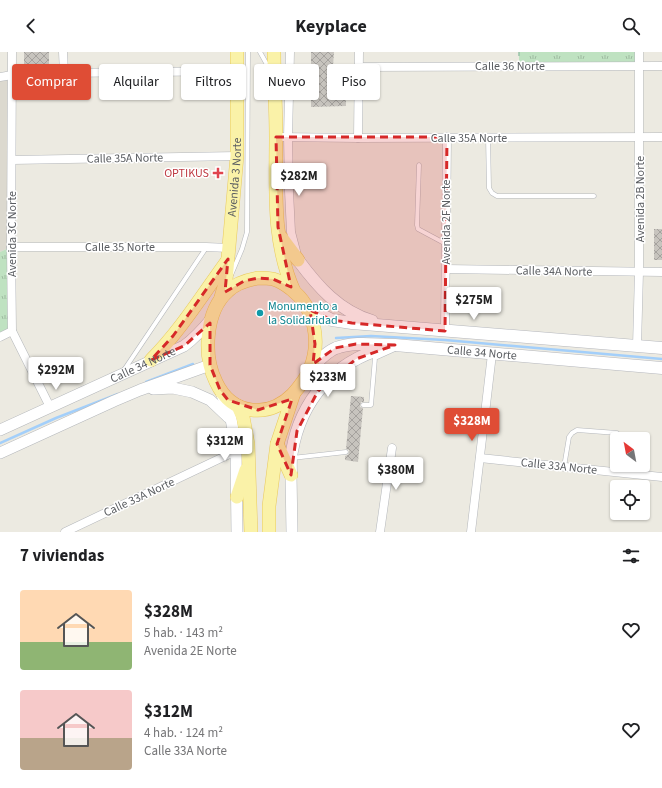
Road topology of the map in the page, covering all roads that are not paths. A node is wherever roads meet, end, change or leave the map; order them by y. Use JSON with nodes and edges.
{"nodes":[{"id":1,"x":12,"y":52,"type":"edge"},
{"id":2,"x":63,"y":52,"type":"edge"},
{"id":3,"x":238,"y":52,"type":"edge"},
{"id":4,"x":248,"y":52,"type":"edge"},
{"id":5,"x":260,"y":52,"type":"edge"},
{"id":6,"x":274,"y":52,"type":"edge"},
{"id":7,"x":290,"y":52,"type":"edge"},
{"id":8,"x":359,"y":52,"type":"edge"},
{"id":9,"x":639,"y":52,"type":"edge"},
{"id":10,"x":12,"y":64,"type":"edge"},
{"id":11,"x":64,"y":64,"type":"edge"},
{"id":12,"x":237,"y":64,"type":"edge"},
{"id":13,"x":267,"y":64,"type":"edge"},
{"id":14,"x":274,"y":64,"type":"edge"},
{"id":15,"x":359,"y":64,"type":"edge"},
{"id":16,"x":639,"y":66,"type":"junction"},
{"id":17,"x":662,"y":66,"type":"edge"},
{"id":18,"x":380,"y":67,"type":"edge"},
{"id":19,"x":181,"y":72,"type":"edge"},
{"id":20,"x":91,"y":73,"type":"edge"},
{"id":21,"x":12,"y":75,"type":"edge"},
{"id":22,"x":0,"y":77,"type":"edge"},
{"id":23,"x":12,"y":100,"type":"edge"},
{"id":24,"x":237,"y":100,"type":"edge"},
{"id":25,"x":277,"y":100,"type":"edge"},
{"id":26,"x":359,"y":100,"type":"edge"},
{"id":27,"x":282,"y":137,"type":"junction"},
{"id":28,"x":447,"y":137,"type":"junction"},
{"id":29,"x":662,"y":137,"type":"edge"},
{"id":30,"x":358,"y":138,"type":"junction"},
{"id":31,"x":488,"y":138,"type":"junction"},
{"id":32,"x":640,"y":138,"type":"junction"},
{"id":33,"x":237,"y":156,"type":"junction"},
{"id":34,"x":12,"y":160,"type":"junction"},
{"id":35,"x":419,"y":165,"type":"dead end"},
{"id":36,"x":594,"y":196,"type":"dead end"},
{"id":37,"x":278,"y":234,"type":"junction"},
{"id":38,"x":446,"y":244,"type":"junction"},
{"id":39,"x":11,"y":247,"type":"junction"},
{"id":40,"x":206,"y":247,"type":"junction"},
{"id":41,"x":228,"y":254,"type":"junction"},
{"id":42,"x":298,"y":260,"type":"junction"},
{"id":43,"x":446,"y":269,"type":"junction"},
{"id":44,"x":640,"y":272,"type":"junction"},
{"id":45,"x":662,"y":272,"type":"edge"},
{"id":46,"x":294,"y":291,"type":"junction"},
{"id":47,"x":222,"y":298,"type":"junction"},
{"id":48,"x":308,"y":308,"type":"junction"},
{"id":49,"x":212,"y":318,"type":"junction"},
{"id":50,"x":386,"y":326,"type":"junction"},
{"id":51,"x":12,"y":331,"type":"junction"},
{"id":52,"x":445,"y":331,"type":"junction"},
{"id":53,"x":0,"y":337,"type":"edge"},
{"id":54,"x":399,"y":346,"type":"junction"},
{"id":55,"x":637,"y":346,"type":"junction"},
{"id":56,"x":662,"y":348,"type":"edge"},
{"id":57,"x":492,"y":354,"type":"junction"},
{"id":58,"x":151,"y":360,"type":"junction"},
{"id":59,"x":210,"y":366,"type":"junction"},
{"id":60,"x":662,"y":368,"type":"edge"},
{"id":61,"x":310,"y":370,"type":"junction"},
{"id":62,"x":122,"y":374,"type":"junction"},
{"id":63,"x":140,"y":390,"type":"junction"},
{"id":64,"x":220,"y":390,"type":"junction"},
{"id":65,"x":294,"y":392,"type":"junction"},
{"id":66,"x":363,"y":405,"type":"dead end"},
{"id":67,"x":238,"y":406,"type":"junction"},
{"id":68,"x":50,"y":407,"type":"junction"},
{"id":69,"x":231,"y":419,"type":"junction"},
{"id":70,"x":0,"y":430,"type":"edge"},
{"id":71,"x":610,"y":433,"type":"edge"},
{"id":72,"x":277,"y":444,"type":"junction"},
{"id":73,"x":392,"y":448,"type":"dead end"},
{"id":74,"x":236,"y":452,"type":"junction"},
{"id":75,"x":346,"y":452,"type":"dead end"},
{"id":76,"x":0,"y":453,"type":"edge"},
{"id":77,"x":291,"y":458,"type":"junction"},
{"id":78,"x":480,"y":458,"type":"junction"},
{"id":79,"x":248,"y":463,"type":"junction"},
{"id":80,"x":564,"y":467,"type":"junction"},
{"id":81,"x":291,"y":475,"type":"junction"},
{"id":82,"x":662,"y":477,"type":"edge"},
{"id":83,"x":237,"y":497,"type":"junction"},
{"id":84,"x":65,"y":532,"type":"edge"},
{"id":85,"x":237,"y":532,"type":"edge"},
{"id":86,"x":251,"y":532,"type":"edge"},
{"id":87,"x":269,"y":532,"type":"edge"},
{"id":88,"x":292,"y":532,"type":"edge"},
{"id":89,"x":380,"y":532,"type":"edge"},
{"id":90,"x":471,"y":532,"type":"edge"}],
"edges":[{"from":1,"to":10,"type":"street","name":"Avenida 3C Norte"},
{"from":2,"to":11,"type":"street"},
{"from":3,"to":12,"type":"main road","name":"Avenida 3 Norte"},
{"from":4,"to":47,"type":"lane"},
{"from":5,"to":13,"type":"lane"},
{"from":6,"to":14,"type":"main road"},
{"from":7,"to":27,"type":"street"},
{"from":8,"to":15,"type":"street"},
{"from":9,"to":16,"type":"street","name":"Avenida 2B Norte"},
{"from":16,"to":17,"type":"street","name":"Calle 36 Norte"},
{"from":16,"to":18,"type":"street","name":"Calle 36 Norte"},
{"from":16,"to":32,"type":"street","name":"Avenida 2B Norte"},
{"from":19,"to":20,"type":"street"},
{"from":21,"to":22,"type":"street"},
{"from":23,"to":34,"type":"street","name":"Avenida 3C Norte"},
{"from":24,"to":33,"type":"main road","name":"Avenida 3 Norte"},
{"from":25,"to":27,"type":"main road"},
{"from":26,"to":30,"type":"street"},
{"from":27,"to":30,"type":"street","name":"Calle 35A Norte"},
{"from":27,"to":37,"type":"main road"},
{"from":27,"to":42,"type":"street"},
{"from":28,"to":30,"type":"street","name":"Calle 35A Norte"},
{"from":28,"to":31,"type":"street","name":"Calle 35A Norte"},
{"from":28,"to":38,"type":"street","name":"Avenida 2F Norte"},
{"from":29,"to":32,"type":"street","name":"Calle 35A Norte"},
{"from":31,"to":32,"type":"street","name":"Calle 35A Norte"},
{"from":31,"to":36,"type":"lane"},
{"from":32,"to":44,"type":"street","name":"Avenida 2B Norte"},
{"from":33,"to":34,"type":"street","name":"Calle 35A Norte"},
{"from":33,"to":41,"type":"main road","name":"Avenida 3 Norte"},
{"from":34,"to":39,"type":"street","name":"Avenida 3C Norte"},
{"from":35,"to":38,"type":"lane"},
{"from":37,"to":42,"type":"main road"},
{"from":37,"to":46,"type":"main road"},
{"from":38,"to":43,"type":"street","name":"Avenida 2F Norte"},
{"from":39,"to":40,"type":"street","name":"Calle 35 Norte"},
{"from":39,"to":51,"type":"street","name":"Avenida 3C Norte"},
{"from":40,"to":41,"type":"street","name":"Calle 35 Norte"},
{"from":40,"to":62,"type":"lane"},
{"from":41,"to":47,"type":"main road","name":"Avenida 3 Norte"},
{"from":41,"to":58,"type":"main road"},
{"from":42,"to":50,"type":"main road"},
{"from":43,"to":44,"type":"street","name":"Calle 34A Norte"},
{"from":43,"to":52,"type":"street","name":"Avenida 2F Norte"},
{"from":44,"to":45,"type":"street","name":"Calle 34A Norte"},
{"from":44,"to":55,"type":"street","name":"Avenida 2B Norte"},
{"from":46,"to":47,"type":"main road"},
{"from":46,"to":48,"type":"main road"},
{"from":47,"to":49,"type":"main road"},
{"from":48,"to":50,"type":"main road","name":"Calle 34 Norte"},
{"from":48,"to":61,"type":"main road"},
{"from":49,"to":58,"type":"street","name":"Calle 34 Norte"},
{"from":49,"to":59,"type":"main road"},
{"from":50,"to":52,"type":"main road","name":"Calle 34 Norte"},
{"from":51,"to":53,"type":"street"},
{"from":51,"to":68,"type":"street","name":"Avenida 3C Norte"},
{"from":52,"to":55,"type":"main road","name":"Calle 34 Norte"},
{"from":54,"to":57,"type":"main road","name":"Calle 34 Norte"},
{"from":54,"to":61,"type":"main road","name":"Calle 34 Norte"},
{"from":54,"to":66,"type":"lane"},
{"from":54,"to":77,"type":"main road"},
{"from":55,"to":56,"type":"main road","name":"Calle 34 Norte"},
{"from":57,"to":60,"type":"main road","name":"Calle 34 Norte"},
{"from":57,"to":78,"type":"street"},
{"from":58,"to":62,"type":"street","name":"Calle 34 Norte"},
{"from":59,"to":63,"type":"street","name":"Calle 34 Norte"},
{"from":59,"to":64,"type":"main road"},
{"from":61,"to":65,"type":"main road"},
{"from":62,"to":68,"type":"street","name":"Calle 34 Norte"},
{"from":63,"to":69,"type":"street"},
{"from":63,"to":76,"type":"street","name":"Calle 34 Norte"},
{"from":64,"to":67,"type":"main road"},
{"from":64,"to":69,"type":"street"},
{"from":65,"to":67,"type":"main road"},
{"from":65,"to":72,"type":"main road"},
{"from":67,"to":79,"type":"main road"},
{"from":68,"to":70,"type":"street","name":"Calle 34 Norte"},
{"from":69,"to":74,"type":"street"},
{"from":71,"to":80,"type":"lane"},
{"from":72,"to":81,"type":"main road"},
{"from":72,"to":87,"type":"main road"},
{"from":73,"to":89,"type":"street"},
{"from":74,"to":83,"type":"street"},
{"from":74,"to":84,"type":"street","name":"Calle 33A Norte"},
{"from":75,"to":77,"type":"lane"},
{"from":77,"to":81,"type":"main road"},
{"from":78,"to":80,"type":"street","name":"Calle 33A Norte"},
{"from":78,"to":90,"type":"street"},
{"from":79,"to":83,"type":"main road"},
{"from":79,"to":86,"type":"main road"},
{"from":80,"to":82,"type":"street","name":"Calle 33A Norte"},
{"from":81,"to":88,"type":"street"},
{"from":83,"to":85,"type":"street"}]}
